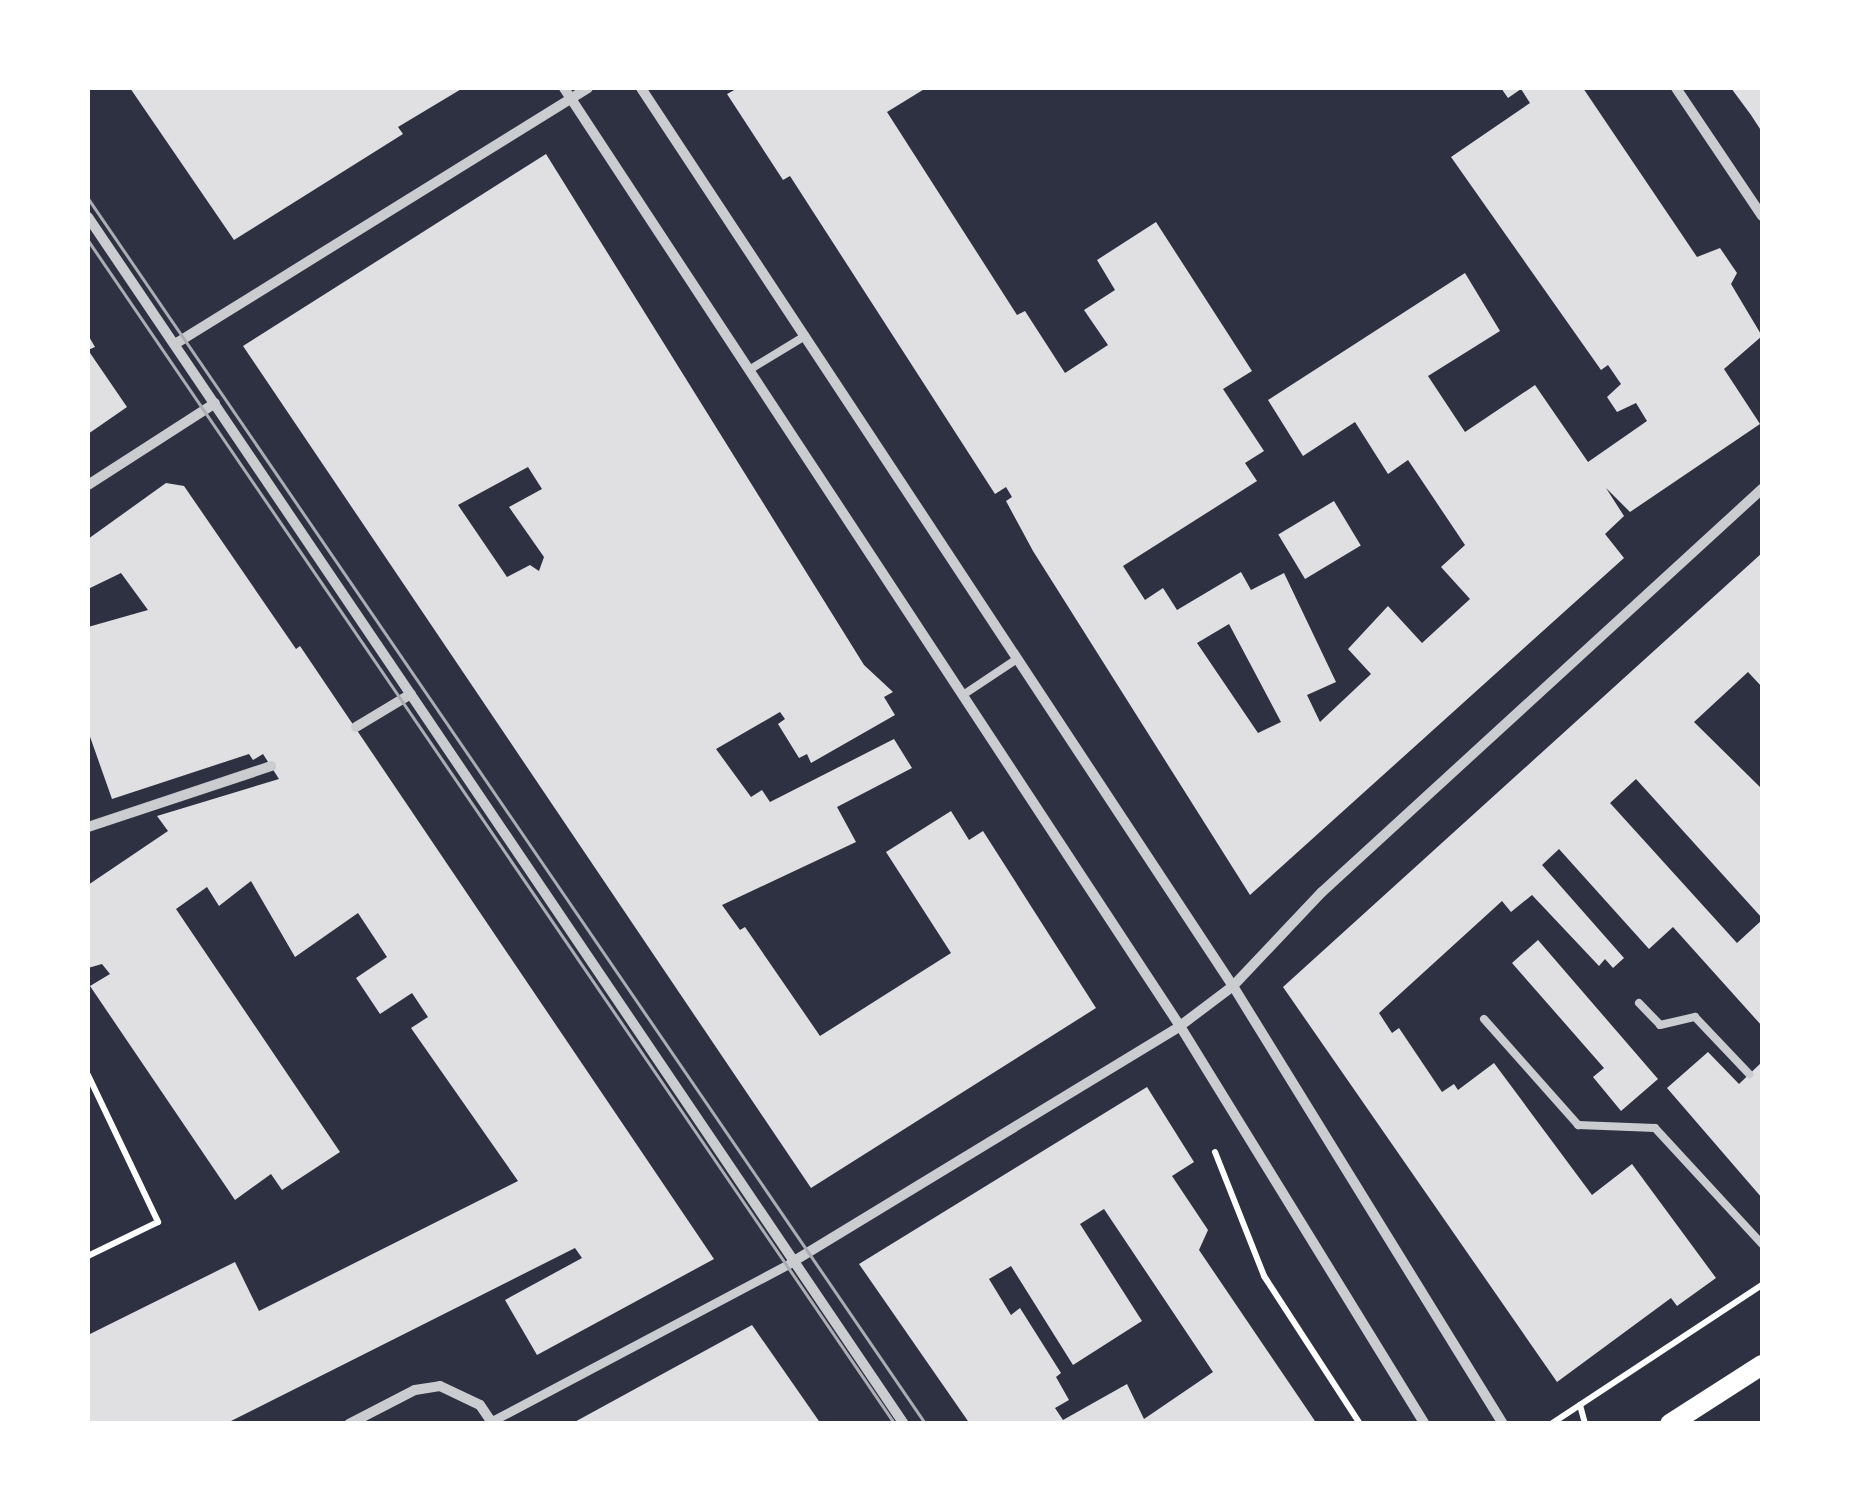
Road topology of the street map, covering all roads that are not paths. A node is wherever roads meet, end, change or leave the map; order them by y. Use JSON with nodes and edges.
{"nodes":[{"id":1,"x":588,"y":88,"type":"edge"},
{"id":2,"x":641,"y":88,"type":"edge"},
{"id":3,"x":1676,"y":88,"type":"edge"},
{"id":4,"x":568,"y":93,"type":"edge"},
{"id":5,"x":1762,"y":216,"type":"edge"},
{"id":6,"x":88,"y":217,"type":"edge"},
{"id":7,"x":805,"y":336,"type":"junction"},
{"id":8,"x":175,"y":344,"type":"junction"},
{"id":9,"x":749,"y":370,"type":"junction"},
{"id":10,"x":215,"y":403,"type":"junction"},
{"id":11,"x":88,"y":486,"type":"edge"},
{"id":12,"x":1762,"y":489,"type":"edge"},
{"id":13,"x":1017,"y":659,"type":"junction"},
{"id":14,"x":410,"y":694,"type":"junction"},
{"id":15,"x":963,"y":696,"type":"junction"},
{"id":16,"x":356,"y":727,"type":"dead end"},
{"id":17,"x":271,"y":766,"type":"dead end"},
{"id":18,"x":88,"y":827,"type":"edge"},
{"id":19,"x":1233,"y":986,"type":"junction"},
{"id":20,"x":1639,"y":1003,"type":"dead end"},
{"id":21,"x":1484,"y":1019,"type":"dead end"},
{"id":22,"x":1180,"y":1026,"type":"junction"},
{"id":23,"x":1750,"y":1074,"type":"dead end"},
{"id":24,"x":1762,"y":1244,"type":"edge"},
{"id":25,"x":794,"y":1261,"type":"junction"},
{"id":26,"x":1762,"y":1365,"type":"edge"},
{"id":27,"x":492,"y":1422,"type":"edge"},
{"id":28,"x":350,"y":1424,"type":"edge"},
{"id":29,"x":904,"y":1424,"type":"edge"},
{"id":30,"x":1424,"y":1424,"type":"edge"},
{"id":31,"x":1504,"y":1424,"type":"edge"},
{"id":32,"x":1670,"y":1424,"type":"edge"}],
"edges":[{"from":1,"to":4,"type":"street"},
{"from":2,"to":7,"type":"street"},
{"from":3,"to":5,"type":"street"},
{"from":4,"to":8,"type":"street"},
{"from":4,"to":9,"type":"street"},
{"from":6,"to":8,"type":"street"},
{"from":7,"to":9,"type":"lane"},
{"from":7,"to":13,"type":"street"},
{"from":8,"to":10,"type":"street"},
{"from":9,"to":15,"type":"street"},
{"from":10,"to":11,"type":"street"},
{"from":10,"to":14,"type":"street"},
{"from":12,"to":19,"type":"street"},
{"from":13,"to":15,"type":"lane"},
{"from":13,"to":19,"type":"street"},
{"from":14,"to":16,"type":"street"},
{"from":14,"to":25,"type":"street"},
{"from":15,"to":22,"type":"street"},
{"from":17,"to":18,"type":"street"},
{"from":19,"to":22,"type":"street"},
{"from":19,"to":31,"type":"street"},
{"from":20,"to":23,"type":"lane"},
{"from":21,"to":24,"type":"lane"},
{"from":22,"to":25,"type":"street"},
{"from":22,"to":30,"type":"street"},
{"from":25,"to":27,"type":"street"},
{"from":25,"to":29,"type":"street"},
{"from":26,"to":32,"type":"main road"},
{"from":27,"to":28,"type":"street"}]}
